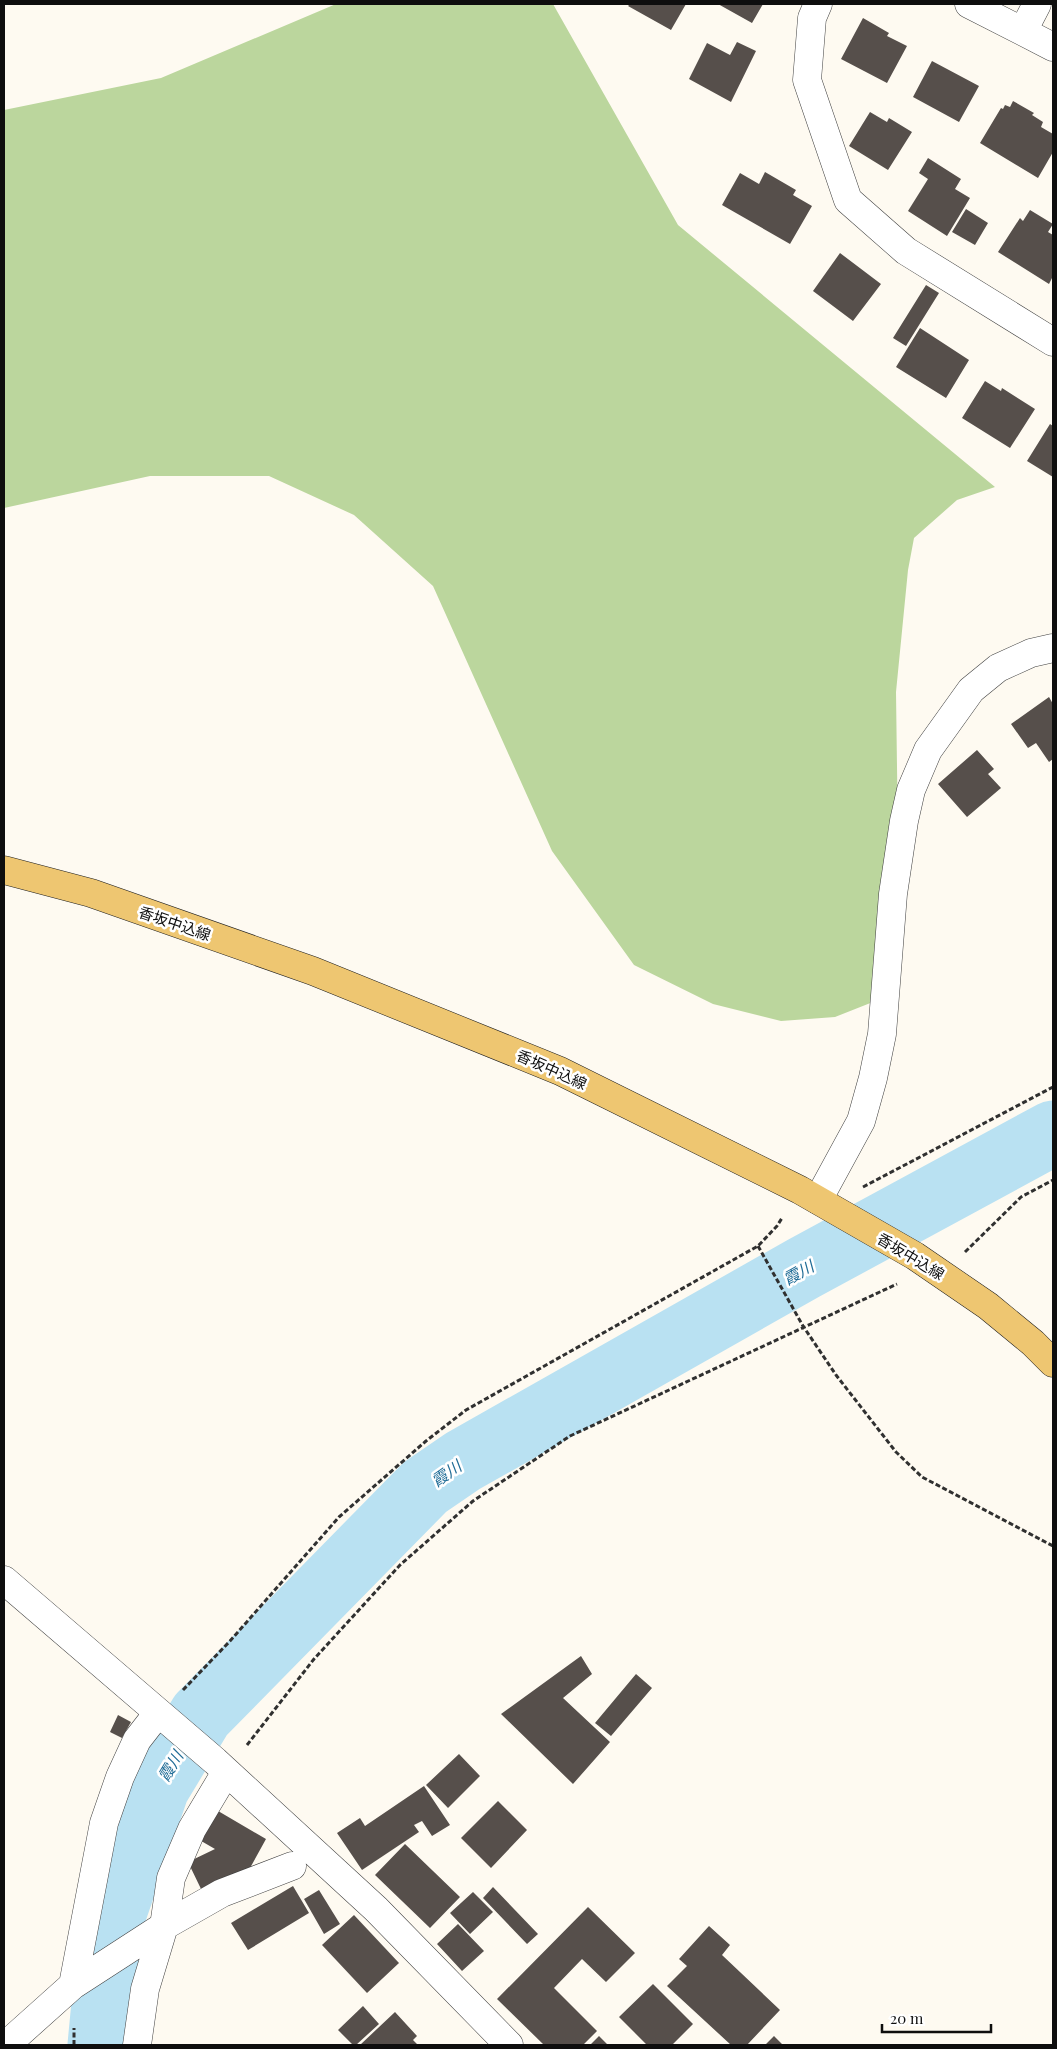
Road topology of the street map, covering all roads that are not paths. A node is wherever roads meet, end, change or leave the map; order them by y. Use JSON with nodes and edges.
{"nodes":[{"id":1,"x":818,"y":4,"type":"edge"},
{"id":2,"x":969,"y":4,"type":"edge"},
{"id":3,"x":1038,"y":4,"type":"edge"},
{"id":4,"x":1023,"y":31,"type":"junction"},
{"id":5,"x":1053,"y":47,"type":"edge"},
{"id":6,"x":1053,"y":342,"type":"edge"},
{"id":7,"x":1053,"y":648,"type":"edge"},
{"id":8,"x":4,"y":870,"type":"edge"},
{"id":9,"x":821,"y":1202,"type":"junction"},
{"id":10,"x":1053,"y":1363,"type":"edge"},
{"id":11,"x":4,"y":1580,"type":"edge"},
{"id":12,"x":163,"y":1717,"type":"junction"},
{"id":13,"x":220,"y":1767,"type":"junction"},
{"id":14,"x":292,"y":1866,"type":"dead end"},
{"id":15,"x":159,"y":1930,"type":"junction"},
{"id":16,"x":80,"y":1981,"type":"junction"},
{"id":17,"x":6,"y":2045,"type":"edge"},
{"id":18,"x":137,"y":2045,"type":"edge"},
{"id":19,"x":510,"y":2045,"type":"edge"}],
"edges":[{"from":1,"to":6,"type":"street"},
{"from":2,"to":4,"type":"street"},
{"from":3,"to":4,"type":"street"},
{"from":4,"to":5,"type":"street"},
{"from":7,"to":9,"type":"street"},
{"from":8,"to":9,"type":"main road","name":"香坂中込線"},
{"from":9,"to":10,"type":"main road","name":"香坂中込線"},
{"from":11,"to":12,"type":"street"},
{"from":12,"to":13,"type":"street"},
{"from":12,"to":16,"type":"street"},
{"from":13,"to":15,"type":"street"},
{"from":13,"to":19,"type":"street"},
{"from":14,"to":15,"type":"street"},
{"from":15,"to":16,"type":"street"},
{"from":15,"to":18,"type":"street"},
{"from":16,"to":17,"type":"street"}]}
